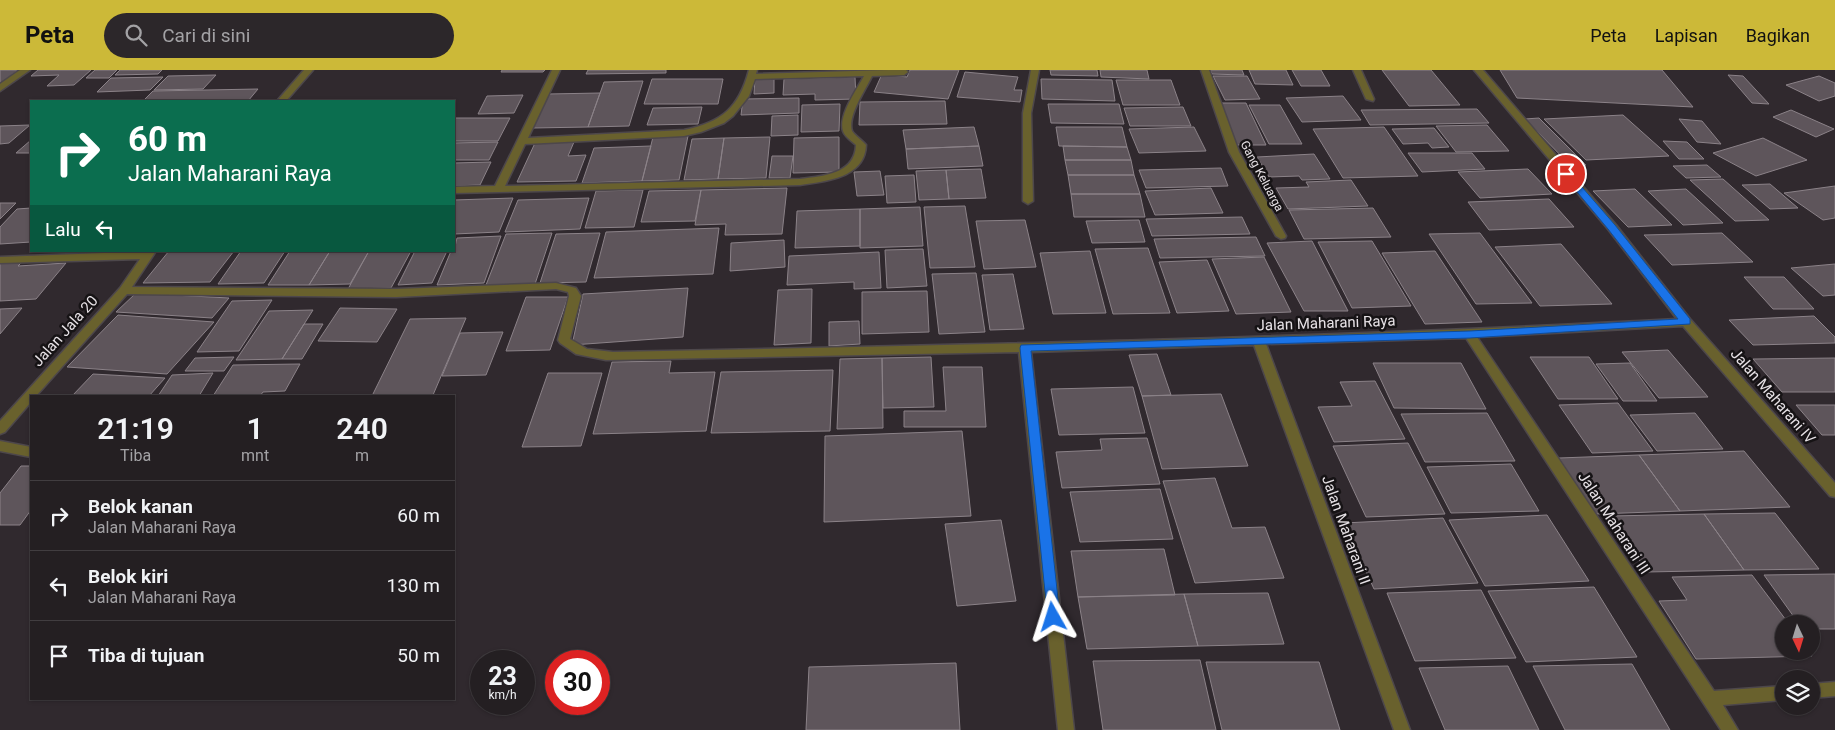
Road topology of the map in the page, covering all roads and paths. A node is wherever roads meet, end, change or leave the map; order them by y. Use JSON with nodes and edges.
{"nodes":[{"id":1,"x":26,"y":70,"type":"edge"},
{"id":2,"x":309,"y":70,"type":"edge"},
{"id":3,"x":556,"y":70,"type":"edge"},
{"id":4,"x":1035,"y":70,"type":"edge"},
{"id":5,"x":1205,"y":70,"type":"edge"},
{"id":6,"x":1357,"y":70,"type":"edge"},
{"id":7,"x":1478,"y":70,"type":"edge"},
{"id":8,"x":904,"y":72,"type":"dead end"},
{"id":9,"x":753,"y":73,"type":"edge"},
{"id":10,"x":870,"y":74,"type":"junction"},
{"id":11,"x":0,"y":88,"type":"edge"},
{"id":12,"x":1370,"y":99,"type":"dead end"},
{"id":13,"x":282,"y":100,"type":"edge"},
{"id":14,"x":522,"y":141,"type":"junction"},
{"id":15,"x":499,"y":188,"type":"junction"},
{"id":16,"x":455,"y":190,"type":"edge"},
{"id":17,"x":1028,"y":201,"type":"dead end"},
{"id":18,"x":1281,"y":236,"type":"dead end"},
{"id":19,"x":149,"y":253,"type":"edge"},
{"id":20,"x":0,"y":260,"type":"edge"},
{"id":21,"x":124,"y":290,"type":"junction"},
{"id":22,"x":1686,"y":322,"type":"junction"},
{"id":23,"x":1470,"y":334,"type":"junction"},
{"id":24,"x":1259,"y":342,"type":"junction"},
{"id":25,"x":1025,"y":348,"type":"junction"},
{"id":26,"x":16,"y":409,"type":"junction"},
{"id":27,"x":0,"y":410,"type":"edge"},
{"id":28,"x":0,"y":429,"type":"edge"},
{"id":29,"x":0,"y":446,"type":"edge"},
{"id":30,"x":30,"y":452,"type":"edge"},
{"id":31,"x":1835,"y":492,"type":"edge"},
{"id":32,"x":1835,"y":689,"type":"edge"},
{"id":33,"x":1820,"y":690,"type":"edge"},
{"id":34,"x":1775,"y":694,"type":"edge"},
{"id":35,"x":1710,"y":699,"type":"junction"},
{"id":36,"x":1066,"y":730,"type":"edge"},
{"id":37,"x":1402,"y":730,"type":"edge"},
{"id":38,"x":1730,"y":730,"type":"edge"}],
"edges":[{"from":1,"to":11,"type":"street"},
{"from":2,"to":13,"type":"street"},
{"from":3,"to":14,"type":"street"},
{"from":4,"to":17,"type":"street"},
{"from":5,"to":18,"type":"street","name":"Gang Keluarga"},
{"from":6,"to":12,"type":"street"},
{"from":7,"to":22,"type":"street"},
{"from":8,"to":10,"type":"street"},
{"from":9,"to":10,"type":"street"},
{"from":9,"to":14,"type":"street"},
{"from":10,"to":15,"type":"street"},
{"from":14,"to":15,"type":"street"},
{"from":15,"to":16,"type":"street"},
{"from":19,"to":20,"type":"street"},
{"from":19,"to":21,"type":"street","name":"Jalan Jala 20"},
{"from":21,"to":25,"type":"street","name":"Jalan Maharani Raya"},
{"from":21,"to":26,"type":"street","name":"Jalan Jala 20"},
{"from":22,"to":23,"type":"street","name":"Jalan Maharani Raya"},
{"from":22,"to":31,"type":"street","name":"Jalan Maharani IV"},
{"from":23,"to":24,"type":"street","name":"Jalan Maharani Raya"},
{"from":23,"to":35,"type":"street","name":"Jalan Maharani III"},
{"from":24,"to":25,"type":"street","name":"Jalan Maharani Raya"},
{"from":24,"to":37,"type":"street","name":"Jalan Maharani II"},
{"from":25,"to":36,"type":"street"},
{"from":26,"to":27,"type":"street"},
{"from":26,"to":28,"type":"street","name":"Jalan Jala 20"},
{"from":29,"to":30,"type":"street"},
{"from":32,"to":33,"type":"street"},
{"from":34,"to":35,"type":"street"},
{"from":35,"to":38,"type":"street","name":"Jalan Maharani III"}]}
